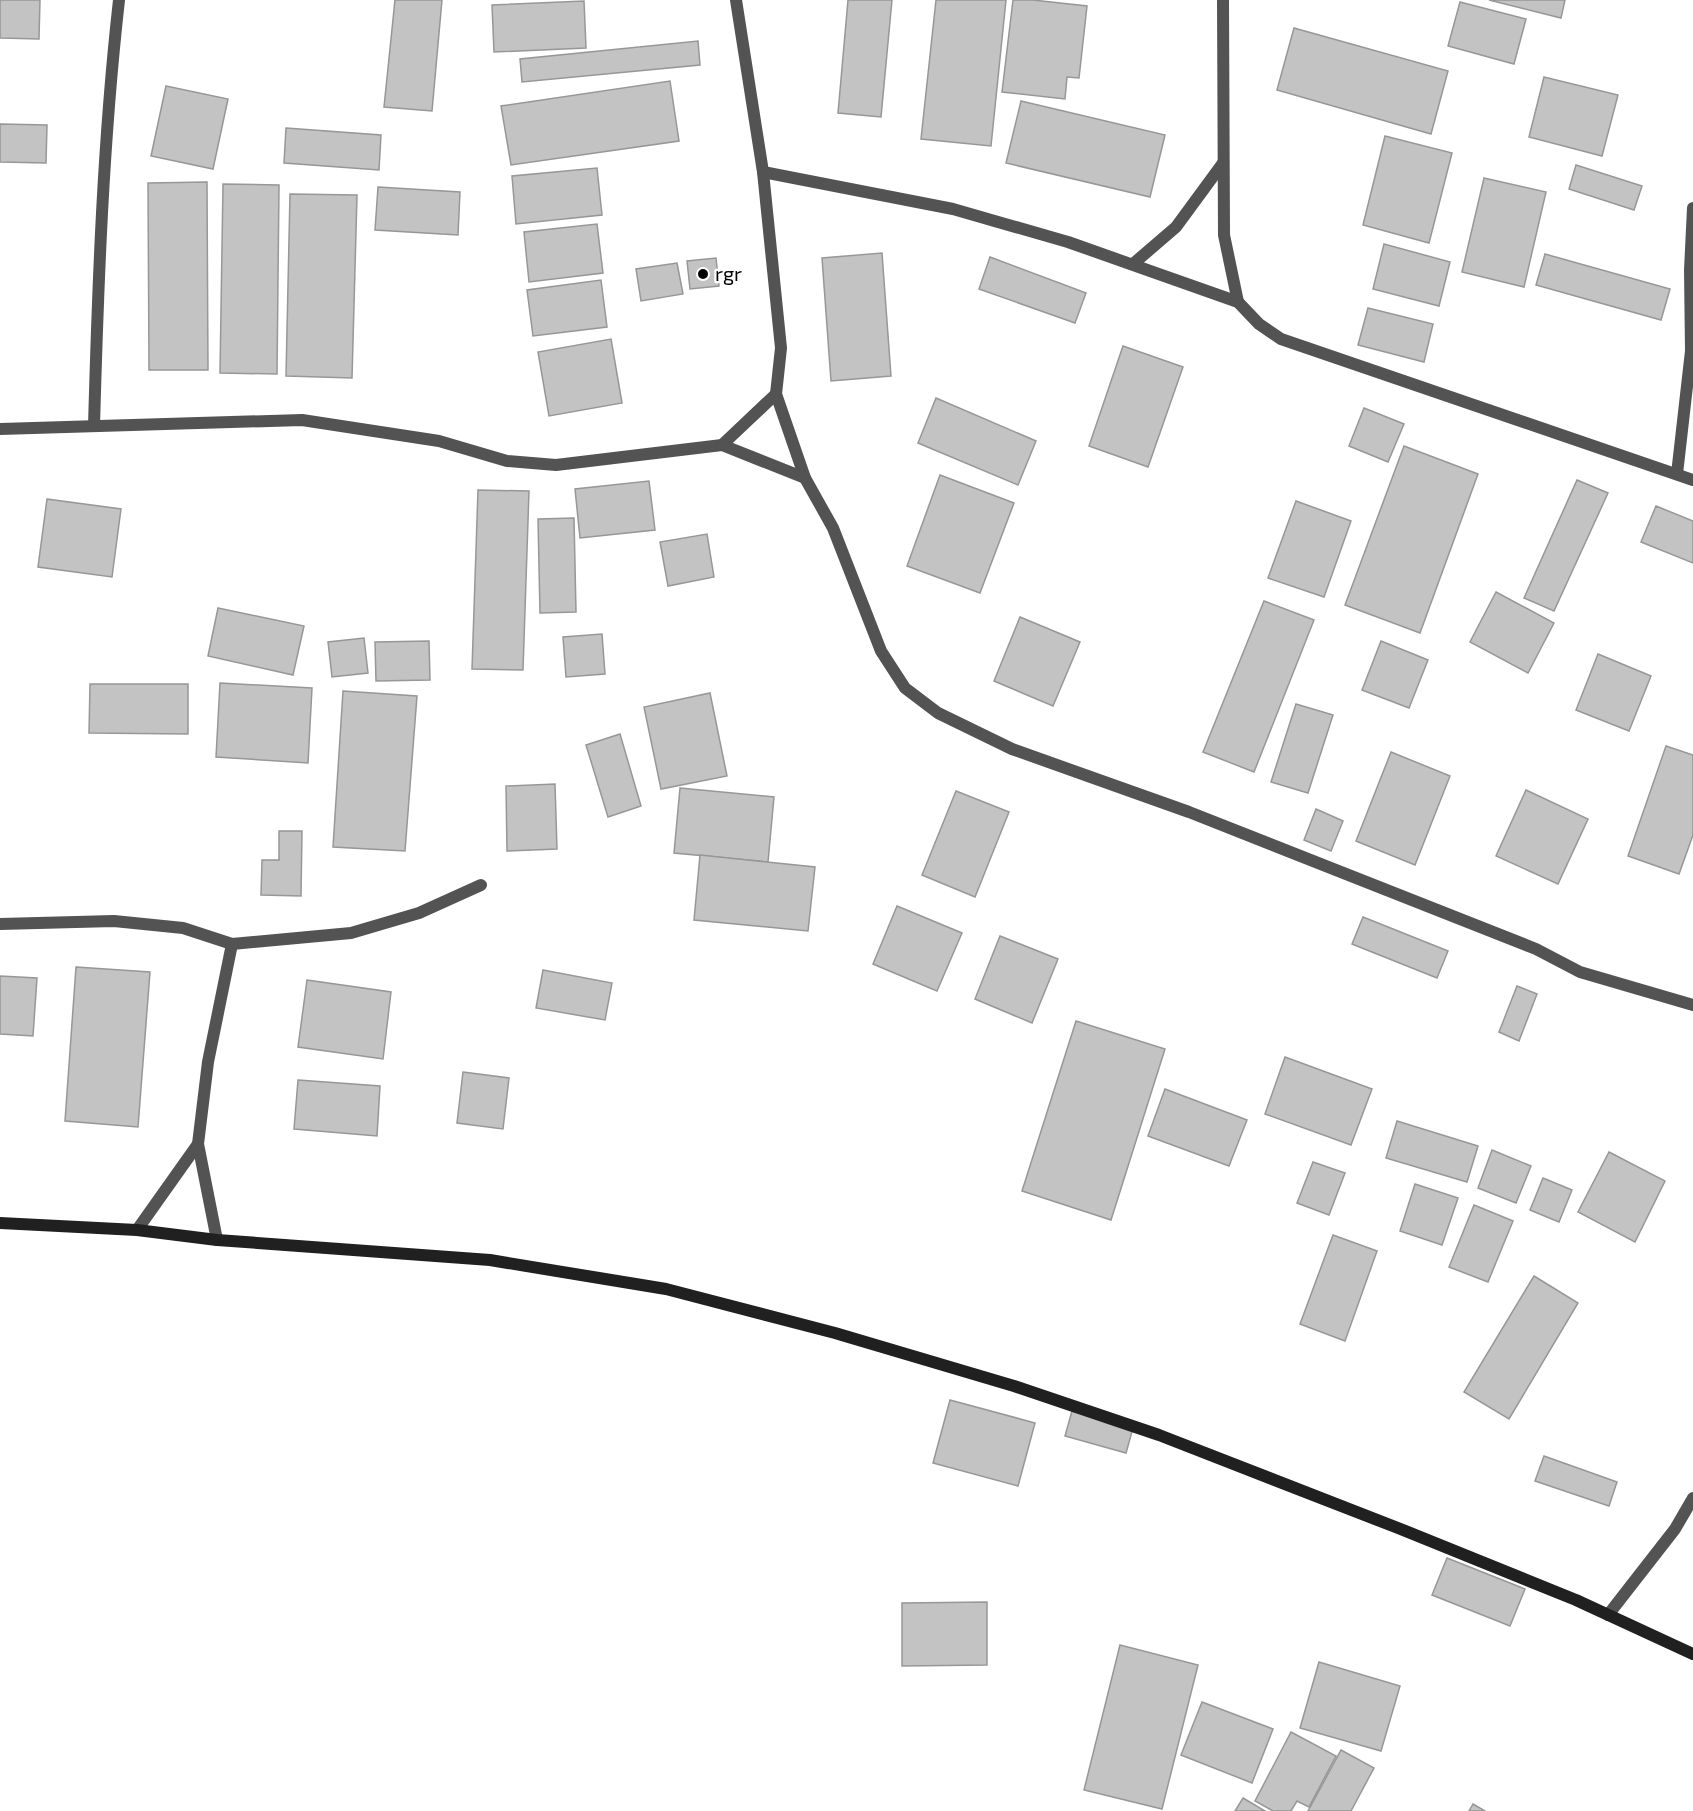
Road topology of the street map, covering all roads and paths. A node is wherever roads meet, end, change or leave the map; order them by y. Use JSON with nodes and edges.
{"nodes":[{"id":1,"x":119,"y":0,"type":"edge"},
{"id":2,"x":736,"y":0,"type":"edge"},
{"id":3,"x":1222,"y":0,"type":"edge"},
{"id":4,"x":1223,"y":163,"type":"junction"},
{"id":5,"x":763,"y":172,"type":"junction"},
{"id":6,"x":1693,"y":208,"type":"edge"},
{"id":7,"x":1133,"y":264,"type":"junction"},
{"id":8,"x":1238,"y":302,"type":"junction"},
{"id":9,"x":776,"y":394,"type":"junction"},
{"id":10,"x":94,"y":426,"type":"junction"},
{"id":11,"x":0,"y":429,"type":"edge"},
{"id":12,"x":722,"y":445,"type":"junction"},
{"id":13,"x":1677,"y":474,"type":"junction"},
{"id":14,"x":805,"y":478,"type":"junction"},
{"id":15,"x":1693,"y":480,"type":"edge"},
{"id":16,"x":481,"y":885,"type":"dead end"},
{"id":17,"x":0,"y":924,"type":"edge"},
{"id":18,"x":232,"y":944,"type":"junction"},
{"id":19,"x":1693,"y":1005,"type":"edge"},
{"id":20,"x":198,"y":1144,"type":"junction"},
{"id":21,"x":0,"y":1223,"type":"edge"},
{"id":22,"x":137,"y":1230,"type":"junction"},
{"id":23,"x":217,"y":1240,"type":"junction"},
{"id":24,"x":1693,"y":1498,"type":"edge"},
{"id":25,"x":1608,"y":1615,"type":"junction"},
{"id":26,"x":1693,"y":1654,"type":"edge"}],
"edges":[{"from":1,"to":10,"type":"street"},
{"from":2,"to":5,"type":"street"},
{"from":3,"to":4,"type":"street"},
{"from":4,"to":7,"type":"street"},
{"from":4,"to":8,"type":"street"},
{"from":5,"to":7,"type":"street"},
{"from":5,"to":9,"type":"street"},
{"from":6,"to":13,"type":"street"},
{"from":7,"to":8,"type":"street"},
{"from":8,"to":13,"type":"street"},
{"from":9,"to":12,"type":"street"},
{"from":9,"to":14,"type":"street"},
{"from":10,"to":11,"type":"street"},
{"from":10,"to":12,"type":"street"},
{"from":12,"to":14,"type":"street"},
{"from":13,"to":15,"type":"street"},
{"from":14,"to":19,"type":"street"},
{"from":16,"to":18,"type":"street"},
{"from":17,"to":18,"type":"street"},
{"from":18,"to":20,"type":"street"},
{"from":20,"to":22,"type":"street"},
{"from":20,"to":23,"type":"street"},
{"from":21,"to":22,"type":"street"},
{"from":22,"to":23,"type":"street"},
{"from":23,"to":25,"type":"street"},
{"from":24,"to":25,"type":"street"},
{"from":25,"to":26,"type":"street"}]}
